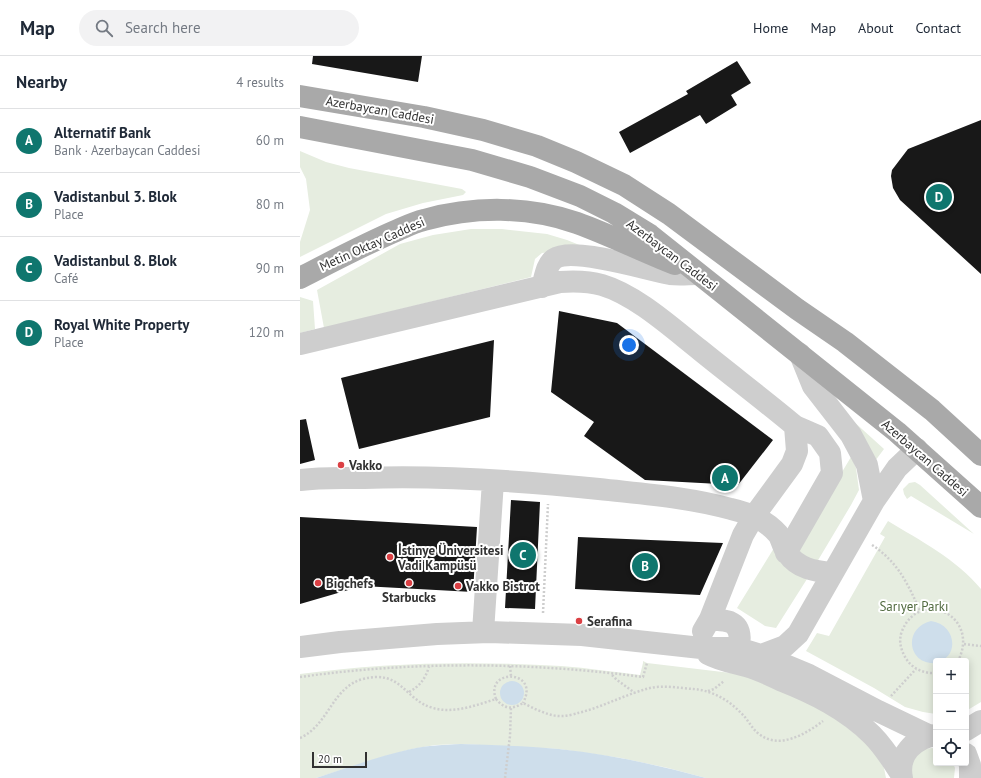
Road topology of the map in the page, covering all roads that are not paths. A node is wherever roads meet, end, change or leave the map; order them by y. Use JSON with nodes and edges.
{"nodes":[{"id":1,"x":305,"y":96,"type":"edge"},
{"id":2,"x":300,"y":127,"type":"edge"},
{"id":3,"x":698,"y":274,"type":"junction"},
{"id":4,"x":300,"y":278,"type":"edge"},
{"id":5,"x":542,"y":287,"type":"junction"},
{"id":6,"x":300,"y":344,"type":"edge"},
{"id":7,"x":800,"y":354,"type":"junction"},
{"id":8,"x":795,"y":426,"type":"junction"},
{"id":9,"x":917,"y":449,"type":"junction"},
{"id":10,"x":981,"y":455,"type":"edge"},
{"id":11,"x":300,"y":480,"type":"edge"},
{"id":12,"x":493,"y":480,"type":"junction"},
{"id":13,"x":874,"y":501,"type":"junction"},
{"id":14,"x":981,"y":507,"type":"edge"},
{"id":15,"x":754,"y":516,"type":"junction"},
{"id":16,"x":786,"y":553,"type":"junction"},
{"id":17,"x":832,"y":573,"type":"junction"},
{"id":18,"x":710,"y":619,"type":"junction"},
{"id":19,"x":483,"y":632,"type":"junction"},
{"id":20,"x":300,"y":647,"type":"edge"},
{"id":21,"x":700,"y":648,"type":"junction"},
{"id":22,"x":761,"y":655,"type":"junction"},
{"id":23,"x":734,"y":663,"type":"junction"},
{"id":24,"x":981,"y":721,"type":"edge"},
{"id":25,"x":969,"y":728,"type":"edge"},
{"id":26,"x":933,"y":736,"type":"edge"},
{"id":27,"x":981,"y":756,"type":"edge"},
{"id":28,"x":969,"y":762,"type":"edge"},
{"id":29,"x":901,"y":776,"type":"edge"},
{"id":30,"x":971,"y":778,"type":"edge"}],
"edges":[{"from":1,"to":10,"type":"main road","name":"Azerbaycan Caddesi"},
{"from":2,"to":3,"type":"main road","name":"Azerbaycan Caddesi"},
{"from":3,"to":4,"type":"main road","name":"Metin Oktay Caddesi"},
{"from":3,"to":5,"type":"street"},
{"from":3,"to":7,"type":"main road","name":"Azerbaycan Caddesi"},
{"from":5,"to":6,"type":"street"},
{"from":5,"to":8,"type":"street"},
{"from":7,"to":9,"type":"main road","name":"Azerbaycan Caddesi"},
{"from":7,"to":13,"type":"street"},
{"from":8,"to":15,"type":"street"},
{"from":8,"to":16,"type":"street"},
{"from":9,"to":13,"type":"street"},
{"from":9,"to":14,"type":"main road","name":"Azerbaycan Caddesi"},
{"from":11,"to":12,"type":"street"},
{"from":12,"to":15,"type":"street"},
{"from":12,"to":19,"type":"street"},
{"from":13,"to":17,"type":"street"},
{"from":15,"to":16,"type":"street"},
{"from":15,"to":18,"type":"street"},
{"from":16,"to":17,"type":"street"},
{"from":17,"to":22,"type":"street"},
{"from":18,"to":21,"type":"street"},
{"from":18,"to":23,"type":"street"},
{"from":19,"to":20,"type":"street"},
{"from":19,"to":21,"type":"street"},
{"from":21,"to":23,"type":"street"},
{"from":22,"to":23,"type":"street"},
{"from":22,"to":26,"type":"street"},
{"from":23,"to":29,"type":"street"},
{"from":24,"to":25,"type":"street"},
{"from":26,"to":29,"type":"street"},
{"from":27,"to":30,"type":"street"},
{"from":28,"to":30,"type":"street"}]}
